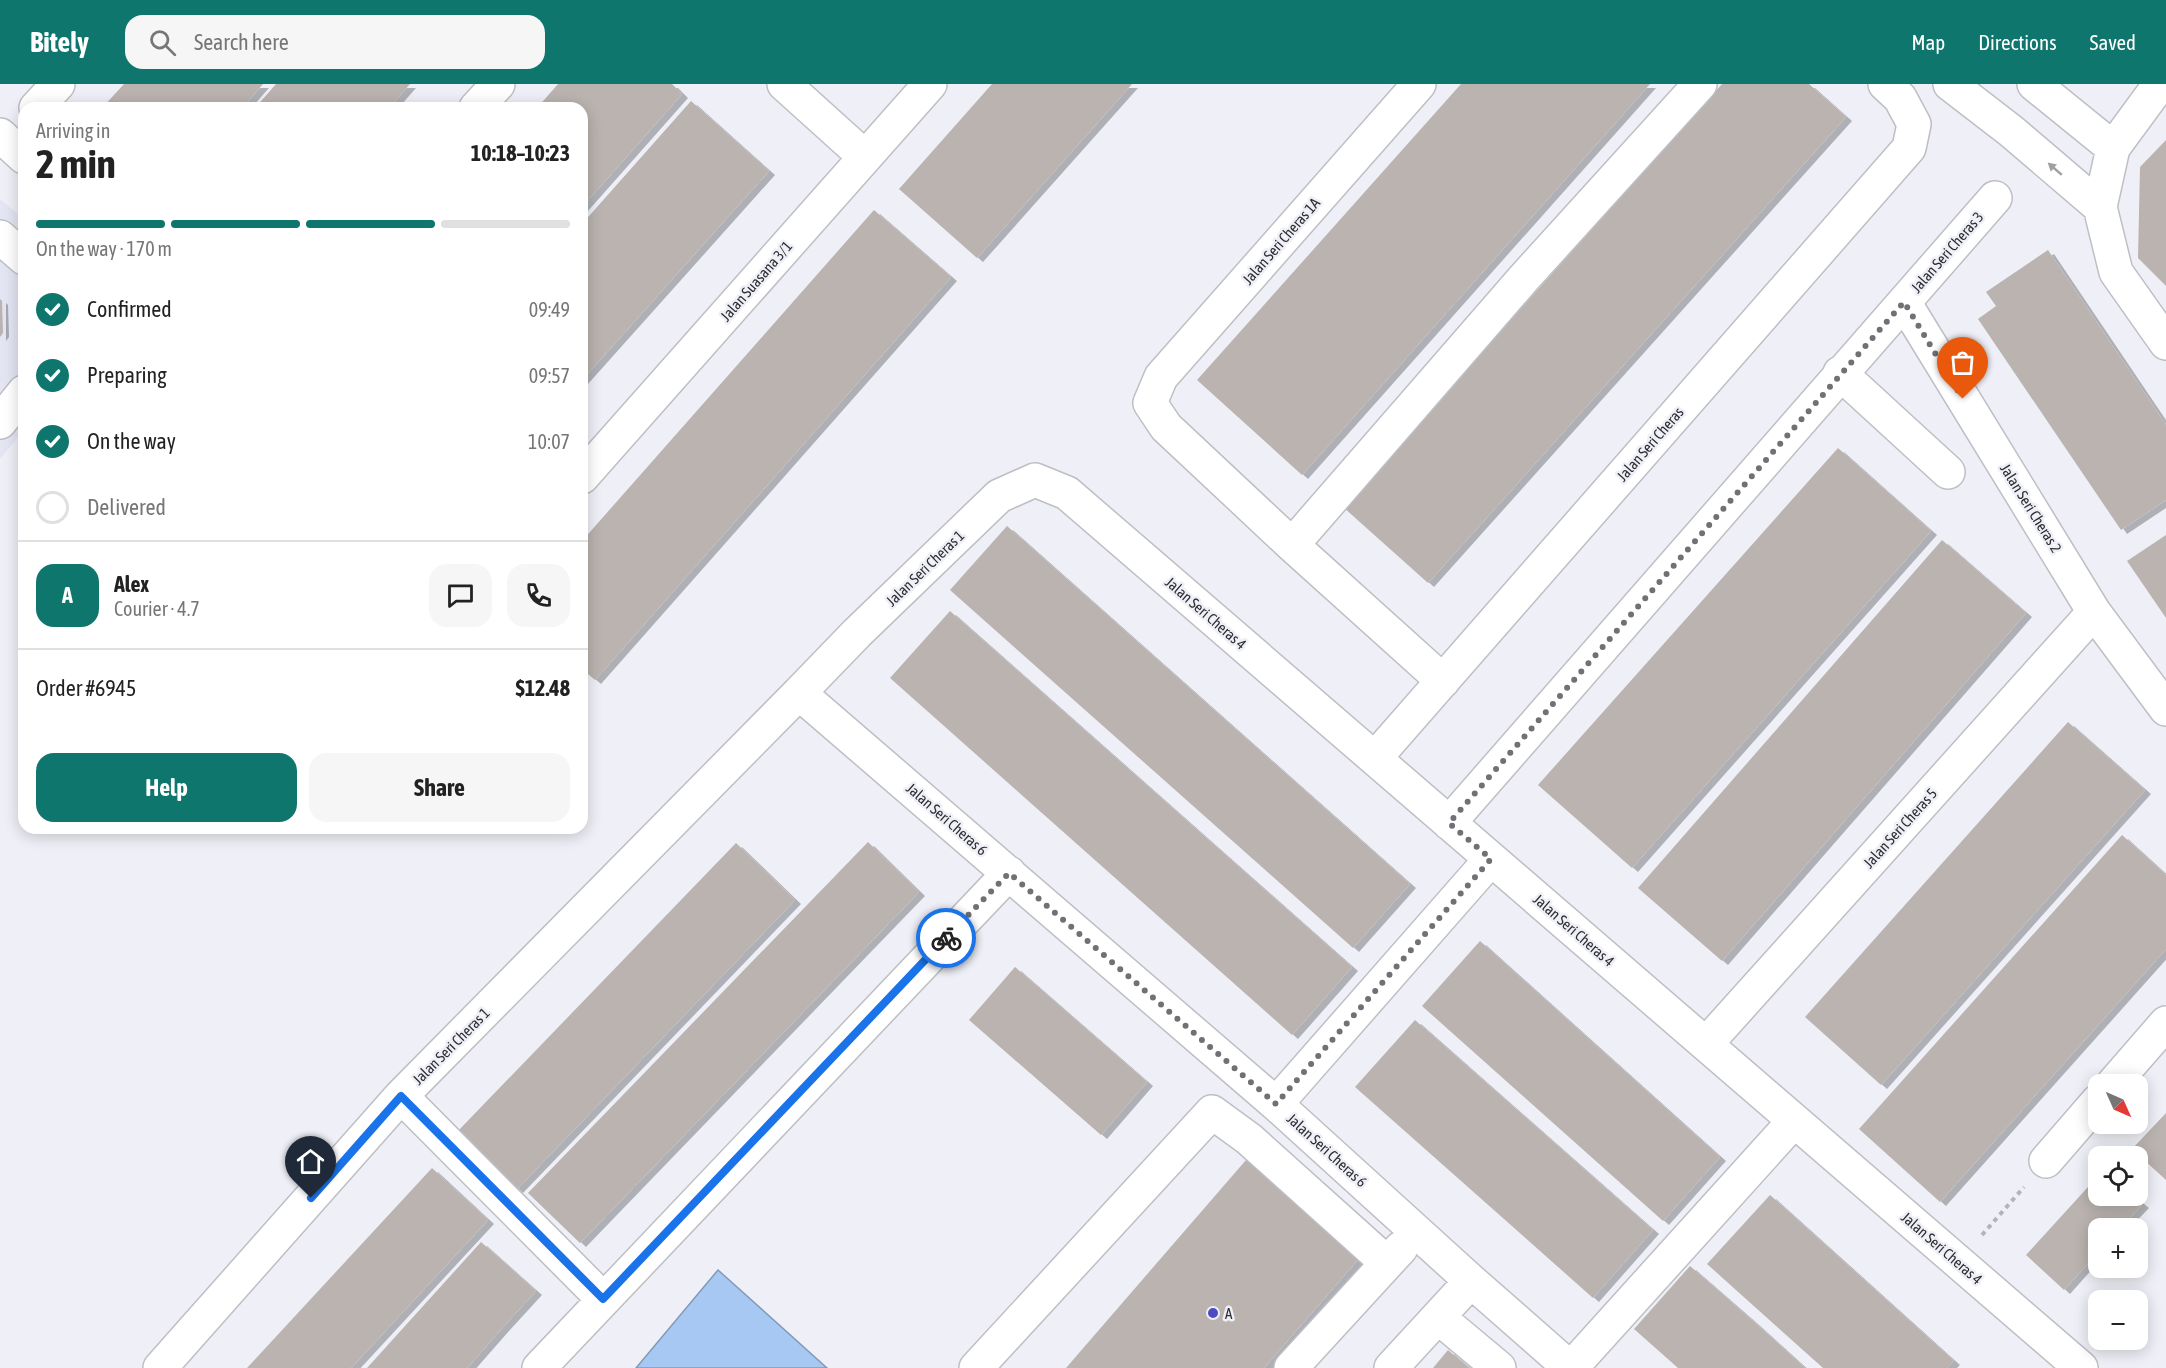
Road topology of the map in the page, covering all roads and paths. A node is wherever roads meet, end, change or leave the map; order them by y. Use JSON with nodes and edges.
{"nodes":[{"id":1,"x":58,"y":84,"type":"edge"},
{"id":2,"x":498,"y":84,"type":"edge"},
{"id":3,"x":784,"y":84,"type":"edge"},
{"id":4,"x":930,"y":84,"type":"edge"},
{"id":5,"x":1419,"y":84,"type":"edge"},
{"id":6,"x":1700,"y":84,"type":"edge"},
{"id":7,"x":1886,"y":84,"type":"edge"},
{"id":8,"x":1950,"y":84,"type":"edge"},
{"id":9,"x":2160,"y":84,"type":"edge"},
{"id":10,"x":2039,"y":88,"type":"edge"},
{"id":11,"x":42,"y":102,"type":"edge"},
{"id":12,"x":482,"y":102,"type":"edge"},
{"id":13,"x":2011,"y":131,"type":"junction"},
{"id":14,"x":2113,"y":147,"type":"junction"},
{"id":15,"x":865,"y":158,"type":"junction"},
{"id":16,"x":1995,"y":198,"type":"dead end"},
{"id":17,"x":2100,"y":207,"type":"junction"},
{"id":18,"x":0,"y":237,"type":"edge"},
{"id":19,"x":18,"y":253,"type":"edge"},
{"id":20,"x":1904,"y":302,"type":"junction"},
{"id":21,"x":2166,"y":343,"type":"edge"},
{"id":22,"x":1840,"y":373,"type":"junction"},
{"id":23,"x":18,"y":400,"type":"edge"},
{"id":24,"x":0,"y":422,"type":"edge"},
{"id":25,"x":588,"y":470,"type":"edge"},
{"id":26,"x":1948,"y":472,"type":"dead end"},
{"id":27,"x":1067,"y":493,"type":"joint"},
{"id":28,"x":1292,"y":545,"type":"junction"},
{"id":29,"x":2094,"y":612,"type":"junction"},
{"id":30,"x":1443,"y":681,"type":"junction"},
{"id":31,"x":799,"y":693,"type":"junction"},
{"id":32,"x":2166,"y":709,"type":"edge"},
{"id":33,"x":1375,"y":759,"type":"junction"},
{"id":34,"x":1449,"y":823,"type":"junction"},
{"id":35,"x":1491,"y":859,"type":"junction"},
{"id":36,"x":1009,"y":873,"type":"junction"},
{"id":37,"x":2166,"y":1023,"type":"edge"},
{"id":38,"x":1706,"y":1044,"type":"junction"},
{"id":39,"x":2122,"y":1074,"type":"edge"},
{"id":40,"x":401,"y":1096,"type":"junction"},
{"id":41,"x":1276,"y":1104,"type":"junction"},
{"id":42,"x":2088,"y":1113,"type":"edge"},
{"id":43,"x":1794,"y":1121,"type":"junction"},
{"id":44,"x":2046,"y":1161,"type":"joint"},
{"id":45,"x":1416,"y":1232,"type":"junction"},
{"id":46,"x":1387,"y":1263,"type":"junction"},
{"id":47,"x":1958,"y":1263,"type":"junction"},
{"id":48,"x":1471,"y":1281,"type":"junction"},
{"id":49,"x":603,"y":1299,"type":"junction"},
{"id":50,"x":1438,"y":1317,"type":"junction"},
{"id":51,"x":2061,"y":1362,"type":"edge"},
{"id":52,"x":160,"y":1368,"type":"edge"},
{"id":53,"x":539,"y":1368,"type":"edge"},
{"id":54,"x":976,"y":1368,"type":"edge"},
{"id":55,"x":1292,"y":1368,"type":"edge"},
{"id":56,"x":1391,"y":1368,"type":"edge"},
{"id":57,"x":1499,"y":1368,"type":"edge"},
{"id":58,"x":1571,"y":1368,"type":"edge"}],
"edges":[{"from":1,"to":11,"type":"street"},
{"from":2,"to":12,"type":"street"},
{"from":3,"to":15,"type":"street"},
{"from":4,"to":15,"type":"street","name":"Jalan Suasana 3/1"},
{"from":5,"to":28,"type":"street","name":"Jalan Seri Cheras 1A"},
{"from":6,"to":28,"type":"street"},
{"from":7,"to":30,"type":"street","name":"Jalan Seri Cheras"},
{"from":8,"to":13,"type":"street"},
{"from":9,"to":14,"type":"street"},
{"from":10,"to":13,"type":"street"},
{"from":10,"to":14,"type":"street"},
{"from":17,"to":13,"type":"street","one_way":true},
{"from":14,"to":17,"type":"street"},
{"from":15,"to":25,"type":"street","name":"Jalan Suasana 3/1"},
{"from":16,"to":20,"type":"street","name":"Jalan Seri Cheras 3"},
{"from":17,"to":21,"type":"street"},
{"from":18,"to":19,"type":"street"},
{"from":20,"to":22,"type":"street","name":"Jalan Seri Cheras 3"},
{"from":20,"to":29,"type":"street","name":"Jalan Seri Cheras 2"},
{"from":22,"to":26,"type":"street"},
{"from":22,"to":34,"type":"street","name":"Jalan Seri Cheras 3"},
{"from":23,"to":24,"type":"street"},
{"from":27,"to":31,"type":"street","name":"Jalan Seri Cheras 1"},
{"from":27,"to":33,"type":"street","name":"Jalan Seri Cheras 4"},
{"from":28,"to":30,"type":"street"},
{"from":29,"to":32,"type":"street","name":"Jalan Seri Cheras 2"},
{"from":29,"to":38,"type":"street","name":"Jalan Seri Cheras 5"},
{"from":30,"to":33,"type":"street","name":"Jalan Seri Cheras"},
{"from":31,"to":36,"type":"street","name":"Jalan Seri Cheras 6"},
{"from":31,"to":40,"type":"street","name":"Jalan Seri Cheras 1"},
{"from":33,"to":34,"type":"street","name":"Jalan Seri Cheras 4"},
{"from":34,"to":35,"type":"street","name":"Jalan Seri Cheras 4"},
{"from":35,"to":38,"type":"street","name":"Jalan Seri Cheras 4"},
{"from":35,"to":41,"type":"street"},
{"from":36,"to":41,"type":"street","name":"Jalan Seri Cheras 6"},
{"from":36,"to":49,"type":"street"},
{"from":37,"to":39,"type":"street"},
{"from":38,"to":43,"type":"street","name":"Jalan Seri Cheras 4"},
{"from":40,"to":49,"type":"street"},
{"from":40,"to":52,"type":"street","name":"Jalan Seri Cheras 1"},
{"from":41,"to":45,"type":"street","name":"Jalan Seri Cheras 6"},
{"from":42,"to":44,"type":"street"},
{"from":43,"to":47,"type":"street","name":"Jalan Seri Cheras 4"},
{"from":43,"to":58,"type":"street"},
{"from":44,"to":47,"type":"path"},
{"from":45,"to":46,"type":"street"},
{"from":45,"to":48,"type":"street","name":"Jalan Seri Cheras 6"},
{"from":46,"to":54,"type":"street"},
{"from":46,"to":55,"type":"street"},
{"from":47,"to":51,"type":"street","name":"Jalan Seri Cheras 4"},
{"from":48,"to":50,"type":"street"},
{"from":48,"to":58,"type":"street","name":"Jalan Seri Cheras 6"},
{"from":49,"to":53,"type":"street"},
{"from":50,"to":56,"type":"street"},
{"from":50,"to":57,"type":"street"}]}
